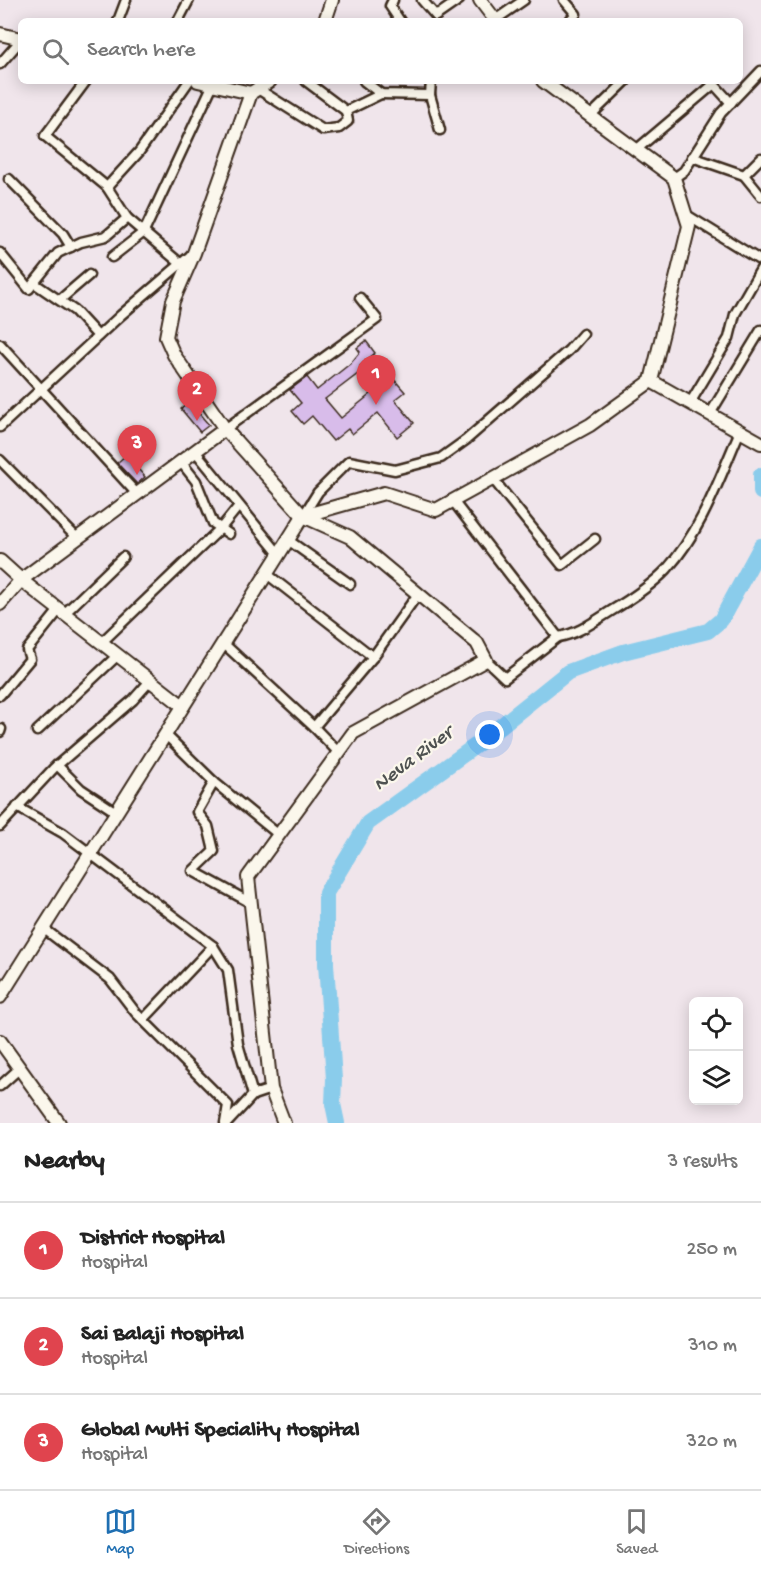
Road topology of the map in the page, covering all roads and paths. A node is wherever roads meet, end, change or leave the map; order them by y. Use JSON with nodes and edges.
{"nodes":[{"id":1,"x":126,"y":0,"type":"edge"},
{"id":2,"x":189,"y":0,"type":"edge"},
{"id":3,"x":332,"y":0,"type":"edge"},
{"id":4,"x":393,"y":0,"type":"edge"},
{"id":5,"x":422,"y":0,"type":"edge"},
{"id":6,"x":459,"y":0,"type":"edge"},
{"id":7,"x":480,"y":0,"type":"edge"},
{"id":8,"x":524,"y":0,"type":"edge"},
{"id":9,"x":564,"y":0,"type":"edge"},
{"id":10,"x":119,"y":18,"type":"edge"},
{"id":11,"x":180,"y":18,"type":"edge"},
{"id":12,"x":326,"y":18,"type":"edge"},
{"id":13,"x":398,"y":18,"type":"edge"},
{"id":14,"x":494,"y":18,"type":"edge"},
{"id":15,"x":498,"y":18,"type":"edge"},
{"id":16,"x":572,"y":18,"type":"edge"},
{"id":17,"x":0,"y":34,"type":"edge"},
{"id":18,"x":18,"y":39,"type":"edge"},
{"id":19,"x":18,"y":43,"type":"edge"},
{"id":20,"x":0,"y":64,"type":"edge"},
{"id":21,"x":761,"y":71,"type":"edge"},
{"id":22,"x":84,"y":84,"type":"edge"},
{"id":23,"x":187,"y":84,"type":"edge"},
{"id":24,"x":213,"y":84,"type":"joint"},
{"id":25,"x":265,"y":84,"type":"edge"},
{"id":26,"x":310,"y":84,"type":"edge"},
{"id":27,"x":368,"y":84,"type":"edge"},
{"id":28,"x":431,"y":84,"type":"edge"},
{"id":29,"x":547,"y":84,"type":"edge"},
{"id":30,"x":623,"y":84,"type":"edge"},
{"id":31,"x":710,"y":84,"type":"edge"},
{"id":32,"x":714,"y":84,"type":"edge"},
{"id":33,"x":254,"y":91,"type":"junction"},
{"id":34,"x":381,"y":94,"type":"junction"},
{"id":35,"x":430,"y":95,"type":"junction"},
{"id":36,"x":731,"y":103,"type":"junction"},
{"id":37,"x":346,"y":111,"type":"junction"},
{"id":38,"x":590,"y":116,"type":"junction"},
{"id":39,"x":440,"y":130,"type":"dead end"},
{"id":40,"x":636,"y":150,"type":"junction"},
{"id":41,"x":692,"y":157,"type":"junction"},
{"id":42,"x":761,"y":158,"type":"edge"},
{"id":43,"x":744,"y":176,"type":"junction"},
{"id":44,"x":674,"y":178,"type":"junction"},
{"id":45,"x":9,"y":179,"type":"dead end"},
{"id":46,"x":107,"y":187,"type":"junction"},
{"id":47,"x":761,"y":196,"type":"edge"},
{"id":48,"x":685,"y":213,"type":"junction"},
{"id":49,"x":127,"y":218,"type":"junction"},
{"id":50,"x":144,"y":232,"type":"junction"},
{"id":51,"x":71,"y":247,"type":"junction"},
{"id":52,"x":0,"y":253,"type":"edge"},
{"id":53,"x":194,"y":253,"type":"junction"},
{"id":54,"x":112,"y":257,"type":"dead end"},
{"id":55,"x":761,"y":261,"type":"edge"},
{"id":56,"x":181,"y":264,"type":"junction"},
{"id":57,"x":761,"y":269,"type":"edge"},
{"id":58,"x":90,"y":274,"type":"dead end"},
{"id":59,"x":34,"y":283,"type":"junction"},
{"id":60,"x":360,"y":298,"type":"dead end"},
{"id":61,"x":60,"y":299,"type":"junction"},
{"id":62,"x":761,"y":330,"type":"edge"},
{"id":63,"x":583,"y":334,"type":"dead end"},
{"id":64,"x":98,"y":336,"type":"junction"},
{"id":65,"x":0,"y":344,"type":"edge"},
{"id":66,"x":651,"y":381,"type":"junction"},
{"id":67,"x":41,"y":389,"type":"junction"},
{"id":68,"x":690,"y":403,"type":"junction"},
{"id":69,"x":710,"y":414,"type":"junction"},
{"id":70,"x":0,"y":426,"type":"edge"},
{"id":71,"x":225,"y":429,"type":"junction"},
{"id":72,"x":740,"y":431,"type":"junction"},
{"id":73,"x":761,"y":443,"type":"edge"},
{"id":74,"x":195,"y":451,"type":"junction"},
{"id":75,"x":0,"y":460,"type":"edge"},
{"id":76,"x":181,"y":462,"type":"junction"},
{"id":77,"x":493,"y":479,"type":"junction"},
{"id":78,"x":137,"y":494,"type":"junction"},
{"id":79,"x":453,"y":501,"type":"junction"},
{"id":80,"x":238,"y":507,"type":"junction"},
{"id":81,"x":303,"y":516,"type":"junction"},
{"id":82,"x":221,"y":528,"type":"junction"},
{"id":83,"x":229,"y":534,"type":"dead end"},
{"id":84,"x":77,"y":538,"type":"junction"},
{"id":85,"x":595,"y":539,"type":"dead end"},
{"id":86,"x":288,"y":540,"type":"junction"},
{"id":87,"x":279,"y":554,"type":"junction"},
{"id":88,"x":123,"y":557,"type":"dead end"},
{"id":89,"x":0,"y":561,"type":"edge"},
{"id":90,"x":267,"y":574,"type":"junction"},
{"id":91,"x":21,"y":580,"type":"junction"},
{"id":92,"x":350,"y":584,"type":"dead end"},
{"id":93,"x":418,"y":594,"type":"junction"},
{"id":94,"x":0,"y":604,"type":"edge"},
{"id":95,"x":61,"y":612,"type":"junction"},
{"id":96,"x":558,"y":637,"type":"junction"},
{"id":97,"x":101,"y":643,"type":"junction"},
{"id":98,"x":223,"y":643,"type":"junction"},
{"id":99,"x":118,"y":655,"type":"junction"},
{"id":100,"x":373,"y":657,"type":"junction"},
{"id":101,"x":486,"y":660,"type":"junction"},
{"id":102,"x":150,"y":681,"type":"junction"},
{"id":103,"x":0,"y":695,"type":"edge"},
{"id":104,"x":183,"y":706,"type":"junction"},
{"id":105,"x":314,"y":727,"type":"junction"},
{"id":106,"x":38,"y":732,"type":"dead end"},
{"id":107,"x":165,"y":734,"type":"junction"},
{"id":108,"x":339,"y":753,"type":"junction"},
{"id":109,"x":57,"y":765,"type":"junction"},
{"id":110,"x":214,"y":782,"type":"junction"},
{"id":111,"x":17,"y":807,"type":"junction"},
{"id":112,"x":116,"y":812,"type":"junction"},
{"id":113,"x":0,"y":826,"type":"edge"},
{"id":114,"x":279,"y":835,"type":"junction"},
{"id":115,"x":90,"y":855,"type":"junction"},
{"id":116,"x":251,"y":903,"type":"junction"},
{"id":117,"x":43,"y":928,"type":"junction"},
{"id":118,"x":213,"y":946,"type":"junction"},
{"id":119,"x":0,"y":997,"type":"edge"},
{"id":120,"x":143,"y":1020,"type":"junction"},
{"id":121,"x":0,"y":1041,"type":"edge"},
{"id":122,"x":20,"y":1068,"type":"junction"},
{"id":123,"x":0,"y":1086,"type":"edge"},
{"id":124,"x":271,"y":1089,"type":"junction"},
{"id":125,"x":253,"y":1095,"type":"junction"},
{"id":126,"x":59,"y":1123,"type":"edge"},
{"id":127,"x":226,"y":1123,"type":"edge"},
{"id":128,"x":284,"y":1123,"type":"edge"}],
"edges":[{"from":1,"to":10,"type":"street"},
{"from":2,"to":11,"type":"street"},
{"from":3,"to":12,"type":"street"},
{"from":4,"to":13,"type":"street"},
{"from":5,"to":6,"type":"street"},
{"from":7,"to":14,"type":"street"},
{"from":8,"to":15,"type":"street"},
{"from":9,"to":16,"type":"street"},
{"from":17,"to":18,"type":"street"},
{"from":19,"to":20,"type":"street"},
{"from":21,"to":36,"type":"street"},
{"from":22,"to":46,"type":"street"},
{"from":23,"to":46,"type":"street"},
{"from":24,"to":33,"type":"street"},
{"from":24,"to":50,"type":"street"},
{"from":25,"to":33,"type":"street"},
{"from":26,"to":37,"type":"street"},
{"from":27,"to":34,"type":"street"},
{"from":28,"to":35,"type":"street"},
{"from":29,"to":38,"type":"street"},
{"from":30,"to":38,"type":"street"},
{"from":31,"to":40,"type":"street"},
{"from":32,"to":36,"type":"street"},
{"from":33,"to":37,"type":"street"},
{"from":33,"to":53,"type":"street"},
{"from":34,"to":35,"type":"street"},
{"from":34,"to":37,"type":"street"},
{"from":35,"to":39,"type":"street"},
{"from":36,"to":41,"type":"street"},
{"from":38,"to":40,"type":"street"},
{"from":40,"to":44,"type":"street"},
{"from":41,"to":43,"type":"street"},
{"from":41,"to":44,"type":"street"},
{"from":42,"to":43,"type":"street"},
{"from":43,"to":47,"type":"street"},
{"from":44,"to":48,"type":"street"},
{"from":45,"to":51,"type":"street"},
{"from":46,"to":49,"type":"street"},
{"from":48,"to":55,"type":"street"},
{"from":48,"to":66,"type":"street"},
{"from":49,"to":50,"type":"street"},
{"from":49,"to":51,"type":"street"},
{"from":50,"to":54,"type":"street"},
{"from":50,"to":56,"type":"street"},
{"from":51,"to":59,"type":"street"},
{"from":52,"to":59,"type":"street"},
{"from":53,"to":56,"type":"street"},
{"from":53,"to":71,"type":"street"},
{"from":56,"to":64,"type":"street"},
{"from":57,"to":68,"type":"street"},
{"from":58,"to":61,"type":"street"},
{"from":59,"to":61,"type":"street"},
{"from":60,"to":71,"type":"street"},
{"from":61,"to":64,"type":"street"},
{"from":62,"to":69,"type":"street"},
{"from":63,"to":81,"type":"street"},
{"from":64,"to":67,"type":"street"},
{"from":65,"to":67,"type":"street"},
{"from":66,"to":68,"type":"street"},
{"from":66,"to":77,"type":"street"},
{"from":67,"to":70,"type":"street"},
{"from":67,"to":78,"type":"street"},
{"from":68,"to":69,"type":"street"},
{"from":69,"to":72,"type":"street"},
{"from":71,"to":74,"type":"street"},
{"from":71,"to":81,"type":"street"},
{"from":72,"to":73,"type":"street"},
{"from":72,"to":96,"type":"street"},
{"from":74,"to":76,"type":"street"},
{"from":74,"to":80,"type":"street"},
{"from":75,"to":84,"type":"street"},
{"from":76,"to":78,"type":"street"},
{"from":76,"to":82,"type":"street"},
{"from":77,"to":79,"type":"street"},
{"from":77,"to":85,"type":"street"},
{"from":78,"to":84,"type":"street"},
{"from":79,"to":81,"type":"street"},
{"from":79,"to":96,"type":"street"},
{"from":80,"to":82,"type":"street"},
{"from":80,"to":87,"type":"street"},
{"from":81,"to":86,"type":"street"},
{"from":81,"to":93,"type":"street"},
{"from":82,"to":83,"type":"street"},
{"from":82,"to":97,"type":"street"},
{"from":84,"to":91,"type":"street"},
{"from":86,"to":87,"type":"street"},
{"from":86,"to":92,"type":"street"},
{"from":87,"to":90,"type":"street"},
{"from":88,"to":95,"type":"street"},
{"from":89,"to":91,"type":"street"},
{"from":90,"to":98,"type":"street"},
{"from":90,"to":100,"type":"street"},
{"from":91,"to":94,"type":"street"},
{"from":91,"to":95,"type":"street"},
{"from":93,"to":100,"type":"street"},
{"from":93,"to":101,"type":"street"},
{"from":95,"to":97,"type":"street"},
{"from":95,"to":103,"type":"street"},
{"from":96,"to":101,"type":"street"},
{"from":97,"to":99,"type":"street"},
{"from":98,"to":104,"type":"street"},
{"from":98,"to":105,"type":"street"},
{"from":99,"to":102,"type":"street"},
{"from":99,"to":106,"type":"street"},
{"from":100,"to":105,"type":"street"},
{"from":101,"to":108,"type":"street"},
{"from":102,"to":104,"type":"street"},
{"from":102,"to":109,"type":"street"},
{"from":104,"to":107,"type":"street"},
{"from":105,"to":108,"type":"street"},
{"from":107,"to":110,"type":"street"},
{"from":107,"to":112,"type":"street"},
{"from":108,"to":114,"type":"street"},
{"from":109,"to":111,"type":"street"},
{"from":109,"to":112,"type":"street"},
{"from":110,"to":114,"type":"street"},
{"from":110,"to":116,"type":"street"},
{"from":111,"to":113,"type":"street"},
{"from":111,"to":115,"type":"street"},
{"from":112,"to":115,"type":"street"},
{"from":114,"to":116,"type":"street"},
{"from":115,"to":117,"type":"street"},
{"from":115,"to":118,"type":"street"},
{"from":116,"to":124,"type":"street"},
{"from":117,"to":119,"type":"street"},
{"from":117,"to":120,"type":"street"},
{"from":118,"to":120,"type":"street"},
{"from":118,"to":125,"type":"street"},
{"from":120,"to":127,"type":"street"},
{"from":121,"to":122,"type":"street"},
{"from":122,"to":123,"type":"street"},
{"from":122,"to":126,"type":"street"},
{"from":124,"to":125,"type":"street"},
{"from":124,"to":128,"type":"street"},
{"from":125,"to":127,"type":"street"}]}
